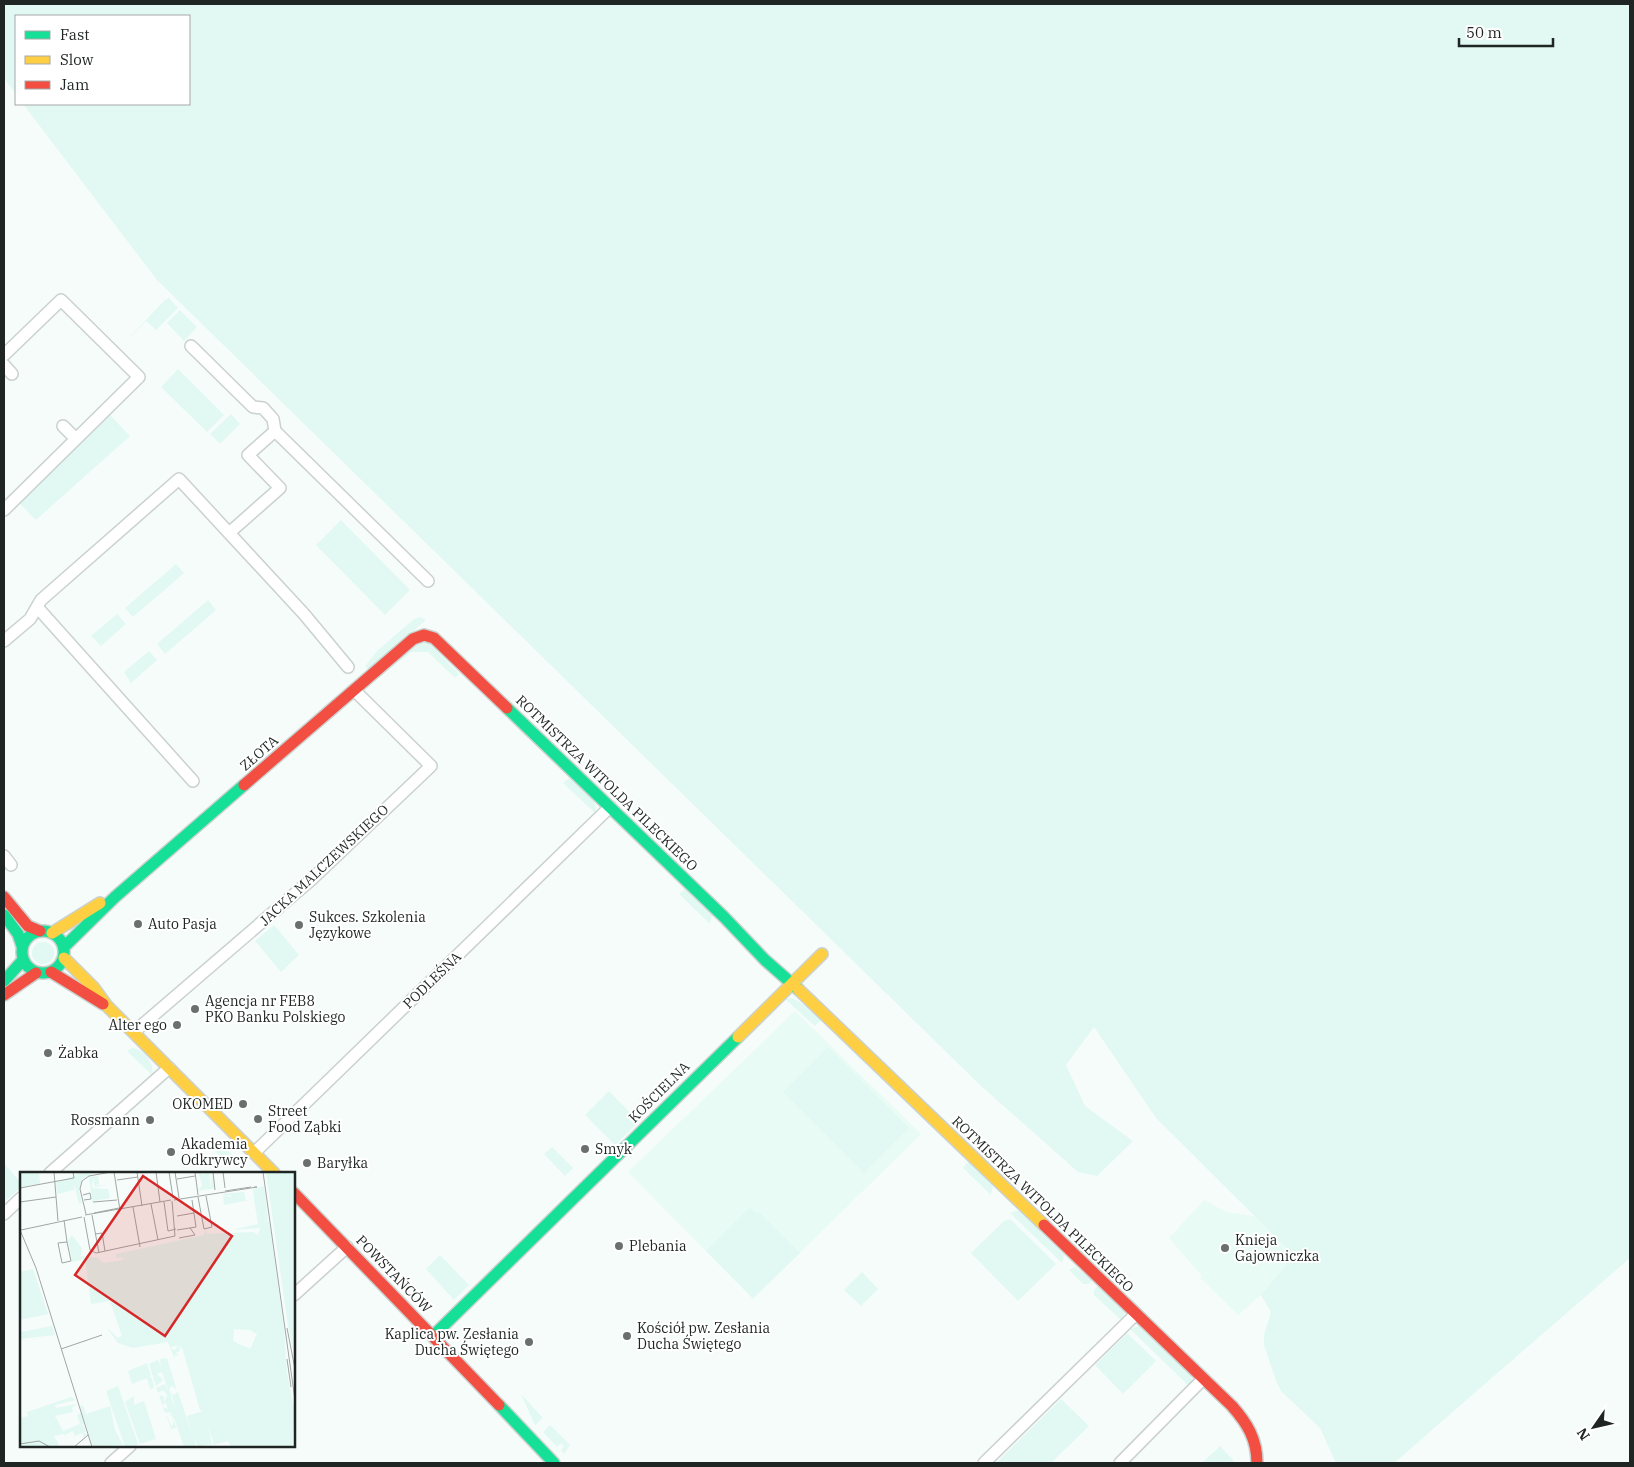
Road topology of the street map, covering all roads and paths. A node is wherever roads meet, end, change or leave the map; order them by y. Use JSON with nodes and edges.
{"nodes":[{"id":1,"x":191,"y":346,"type":"dead end"},
{"id":2,"x":4,"y":355,"type":"edge"},
{"id":3,"x":63,"y":426,"type":"dead end"},
{"id":4,"x":275,"y":431,"type":"junction"},
{"id":5,"x":76,"y":439,"type":"junction"},
{"id":6,"x":4,"y":510,"type":"edge"},
{"id":7,"x":229,"y":533,"type":"junction"},
{"id":8,"x":428,"y":581,"type":"dead end"},
{"id":9,"x":37,"y":607,"type":"junction"},
{"id":10,"x":424,"y":635,"type":"joint"},
{"id":11,"x":4,"y":641,"type":"edge"},
{"id":12,"x":348,"y":667,"type":"dead end"},
{"id":13,"x":354,"y":690,"type":"junction"},
{"id":14,"x":193,"y":782,"type":"dead end"},
{"id":15,"x":610,"y":807,"type":"junction"},
{"id":16,"x":4,"y":897,"type":"edge"},
{"id":17,"x":115,"y":897,"type":"junction"},
{"id":18,"x":4,"y":915,"type":"edge"},
{"id":19,"x":40,"y":931,"type":"junction"},
{"id":20,"x":52,"y":933,"type":"junction"},
{"id":21,"x":22,"y":946,"type":"junction"},
{"id":22,"x":64,"y":952,"type":"junction"},
{"id":23,"x":822,"y":954,"type":"dead end"},
{"id":24,"x":23,"y":960,"type":"junction"},
{"id":25,"x":51,"y":972,"type":"junction"},
{"id":26,"x":36,"y":973,"type":"junction"},
{"id":27,"x":4,"y":981,"type":"edge"},
{"id":28,"x":792,"y":983,"type":"junction"},
{"id":29,"x":4,"y":994,"type":"edge"},
{"id":30,"x":107,"y":1006,"type":"junction"},
{"id":31,"x":134,"y":1032,"type":"junction"},
{"id":32,"x":170,"y":1068,"type":"junction"},
{"id":33,"x":254,"y":1153,"type":"junction"},
{"id":34,"x":51,"y":1172,"type":"edge"},
{"id":35,"x":273,"y":1172,"type":"edge"},
{"id":36,"x":295,"y":1195,"type":"edge"},
{"id":37,"x":20,"y":1199,"type":"edge"},
{"id":38,"x":4,"y":1214,"type":"edge"},
{"id":39,"x":348,"y":1247,"type":"junction"},
{"id":40,"x":295,"y":1295,"type":"edge"},
{"id":41,"x":1136,"y":1314,"type":"junction"},
{"id":42,"x":433,"y":1336,"type":"junction"},
{"id":43,"x":1203,"y":1378,"type":"junction"},
{"id":44,"x":129,"y":1447,"type":"edge"},
{"id":45,"x":1257,"y":1460,"type":"edge"},
{"id":46,"x":111,"y":1463,"type":"edge"},
{"id":47,"x":554,"y":1463,"type":"edge"},
{"id":48,"x":984,"y":1463,"type":"edge"},
{"id":49,"x":1120,"y":1463,"type":"edge"}],
"edges":[{"from":1,"to":4,"type":"street"},
{"from":2,"to":5,"type":"street"},
{"from":3,"to":5,"type":"street"},
{"from":4,"to":7,"type":"street"},
{"from":4,"to":8,"type":"street"},
{"from":5,"to":6,"type":"street"},
{"from":7,"to":9,"type":"street"},
{"from":7,"to":12,"type":"street"},
{"from":9,"to":11,"type":"street"},
{"from":9,"to":14,"type":"street"},
{"from":10,"to":13,"type":"street","name":"ZŁOTA"},
{"from":10,"to":15,"type":"street","name":"ROTMISTRZA WITOLDA PILECKIEGO"},
{"from":13,"to":17,"type":"street","name":"ZŁOTA"},
{"from":13,"to":31,"type":"street","name":"JACKA MALCZEWSKIEGO"},
{"from":15,"to":28,"type":"street","name":"ROTMISTRZA WITOLDA PILECKIEGO"},
{"from":15,"to":33,"type":"street","name":"PODLEŚNA"},
{"from":16,"to":19,"type":"street"},
{"from":17,"to":20,"type":"street","name":"ZŁOTA"},
{"from":17,"to":22,"type":"street","name":"ZŁOTA"},
{"from":18,"to":21,"type":"street"},
{"from":19,"to":20,"type":"street"},
{"from":19,"to":21,"type":"street"},
{"from":20,"to":22,"type":"street"},
{"from":21,"to":24,"type":"street"},
{"from":22,"to":25,"type":"street"},
{"from":22,"to":30,"type":"street"},
{"from":23,"to":28,"type":"street","name":"KOŚCIELNA"},
{"from":24,"to":26,"type":"street"},
{"from":24,"to":27,"type":"street"},
{"from":25,"to":26,"type":"street"},
{"from":25,"to":30,"type":"street"},
{"from":26,"to":29,"type":"street"},
{"from":28,"to":41,"type":"street","name":"ROTMISTRZA WITOLDA PILECKIEGO"},
{"from":28,"to":42,"type":"street","name":"KOŚCIELNA"},
{"from":30,"to":31,"type":"street"},
{"from":31,"to":32,"type":"street"},
{"from":32,"to":33,"type":"street"},
{"from":32,"to":34,"type":"street"},
{"from":33,"to":35,"type":"street"},
{"from":36,"to":39,"type":"street","name":"POWSTAŃCÓW"},
{"from":37,"to":38,"type":"street"},
{"from":39,"to":40,"type":"street"},
{"from":39,"to":42,"type":"street","name":"POWSTAŃCÓW"},
{"from":41,"to":43,"type":"street","name":"ROTMISTRZA WITOLDA PILECKIEGO"},
{"from":41,"to":48,"type":"street"},
{"from":42,"to":47,"type":"street","name":"POWSTAŃCÓW"},
{"from":43,"to":45,"type":"street","name":"ROTMISTRZA WITOLDA PILECKIEGO"},
{"from":43,"to":49,"type":"street"},
{"from":44,"to":46,"type":"street"}]}
